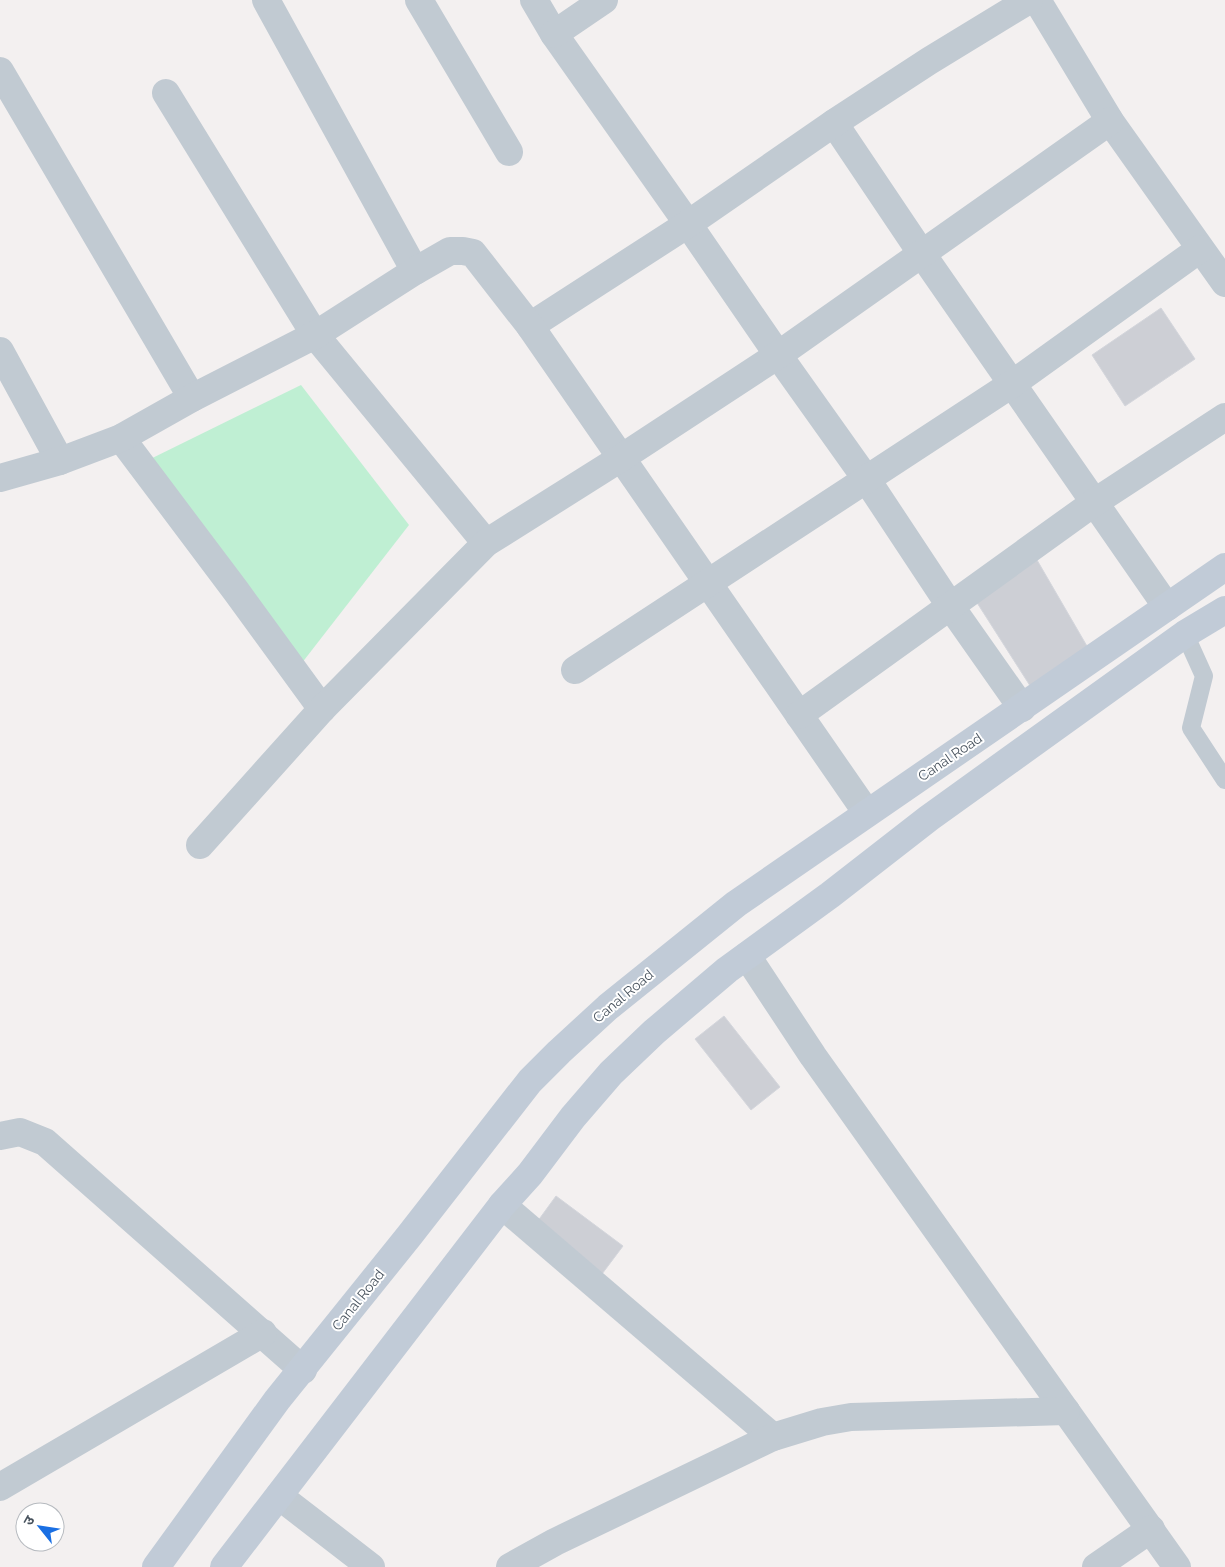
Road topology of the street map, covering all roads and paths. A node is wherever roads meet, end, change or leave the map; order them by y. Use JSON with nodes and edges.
{"nodes":[{"id":1,"x":266,"y":0,"type":"edge"},
{"id":2,"x":420,"y":0,"type":"edge"},
{"id":3,"x":534,"y":0,"type":"edge"},
{"id":4,"x":604,"y":0,"type":"edge"},
{"id":5,"x":1029,"y":0,"type":"edge"},
{"id":6,"x":1037,"y":0,"type":"edge"},
{"id":7,"x":554,"y":34,"type":"junction"},
{"id":8,"x":0,"y":71,"type":"edge"},
{"id":9,"x":166,"y":93,"type":"dead end"},
{"id":10,"x":1110,"y":120,"type":"junction"},
{"id":11,"x":834,"y":123,"type":"junction"},
{"id":12,"x":509,"y":152,"type":"dead end"},
{"id":13,"x":688,"y":224,"type":"junction"},
{"id":14,"x":1200,"y":249,"type":"junction"},
{"id":15,"x":922,"y":254,"type":"junction"},
{"id":16,"x":416,"y":271,"type":"junction"},
{"id":17,"x":1225,"y":283,"type":"edge"},
{"id":18,"x":530,"y":326,"type":"junction"},
{"id":19,"x":315,"y":335,"type":"junction"},
{"id":20,"x":0,"y":351,"type":"edge"},
{"id":21,"x":778,"y":355,"type":"junction"},
{"id":22,"x":1012,"y":384,"type":"junction"},
{"id":23,"x":192,"y":398,"type":"junction"},
{"id":24,"x":1225,"y":417,"type":"edge"},
{"id":25,"x":121,"y":438,"type":"junction"},
{"id":26,"x":621,"y":458,"type":"junction"},
{"id":27,"x":60,"y":461,"type":"junction"},
{"id":28,"x":1,"y":476,"type":"edge"},
{"id":29,"x":867,"y":480,"type":"junction"},
{"id":30,"x":1095,"y":502,"type":"junction"},
{"id":31,"x":486,"y":542,"type":"junction"},
{"id":32,"x":1225,"y":567,"type":"edge"},
{"id":33,"x":708,"y":584,"type":"junction"},
{"id":34,"x":951,"y":607,"type":"junction"},
{"id":35,"x":1166,"y":607,"type":"junction"},
{"id":36,"x":1225,"y":610,"type":"edge"},
{"id":37,"x":1185,"y":634,"type":"junction"},
{"id":38,"x":575,"y":670,"type":"dead end"},
{"id":39,"x":1022,"y":708,"type":"junction"},
{"id":40,"x":322,"y":709,"type":"junction"},
{"id":41,"x":799,"y":714,"type":"junction"},
{"id":42,"x":1225,"y":780,"type":"edge"},
{"id":43,"x":867,"y":813,"type":"junction"},
{"id":44,"x":200,"y":845,"type":"dead end"},
{"id":45,"x":747,"y":956,"type":"junction"},
{"id":46,"x":0,"y":1136,"type":"edge"},
{"id":47,"x":502,"y":1205,"type":"junction"},
{"id":48,"x":262,"y":1333,"type":"junction"},
{"id":49,"x":303,"y":1370,"type":"junction"},
{"id":50,"x":1066,"y":1411,"type":"junction"},
{"id":51,"x":773,"y":1437,"type":"junction"},
{"id":52,"x":0,"y":1487,"type":"edge"},
{"id":53,"x":279,"y":1496,"type":"junction"},
{"id":54,"x":1151,"y":1529,"type":"junction"},
{"id":55,"x":156,"y":1567,"type":"edge"},
{"id":56,"x":224,"y":1567,"type":"edge"},
{"id":57,"x":371,"y":1567,"type":"edge"},
{"id":58,"x":510,"y":1567,"type":"edge"},
{"id":59,"x":1096,"y":1567,"type":"edge"},
{"id":60,"x":1177,"y":1567,"type":"edge"}],
"edges":[{"from":1,"to":16,"type":"street"},
{"from":2,"to":12,"type":"street"},
{"from":3,"to":7,"type":"street"},
{"from":4,"to":7,"type":"street"},
{"from":5,"to":11,"type":"street"},
{"from":6,"to":10,"type":"street"},
{"from":7,"to":13,"type":"street"},
{"from":8,"to":23,"type":"street"},
{"from":9,"to":19,"type":"street"},
{"from":10,"to":14,"type":"street"},
{"from":10,"to":15,"type":"street"},
{"from":11,"to":13,"type":"street"},
{"from":11,"to":15,"type":"street"},
{"from":13,"to":18,"type":"street"},
{"from":13,"to":21,"type":"street"},
{"from":14,"to":17,"type":"street"},
{"from":14,"to":22,"type":"street"},
{"from":15,"to":21,"type":"street"},
{"from":15,"to":22,"type":"street"},
{"from":16,"to":18,"type":"street"},
{"from":16,"to":19,"type":"street"},
{"from":18,"to":26,"type":"street"},
{"from":19,"to":23,"type":"street"},
{"from":19,"to":31,"type":"street"},
{"from":20,"to":27,"type":"street"},
{"from":21,"to":26,"type":"street"},
{"from":21,"to":29,"type":"street"},
{"from":22,"to":29,"type":"street"},
{"from":22,"to":30,"type":"street"},
{"from":23,"to":25,"type":"street"},
{"from":24,"to":30,"type":"street"},
{"from":25,"to":27,"type":"street"},
{"from":25,"to":40,"type":"street"},
{"from":26,"to":31,"type":"street"},
{"from":26,"to":33,"type":"street"},
{"from":27,"to":28,"type":"street"},
{"from":29,"to":33,"type":"street"},
{"from":29,"to":34,"type":"street"},
{"from":30,"to":34,"type":"street"},
{"from":30,"to":35,"type":"street"},
{"from":31,"to":40,"type":"street"},
{"from":32,"to":35,"type":"main road","name":"Canal Road"},
{"from":33,"to":38,"type":"street"},
{"from":33,"to":41,"type":"street"},
{"from":34,"to":39,"type":"street"},
{"from":34,"to":41,"type":"street"},
{"from":35,"to":39,"type":"main road","name":"Canal Road"},
{"from":36,"to":37,"type":"main road"},
{"from":37,"to":42,"type":"lane"},
{"from":37,"to":45,"type":"main road"},
{"from":39,"to":43,"type":"main road","name":"Canal Road"},
{"from":40,"to":44,"type":"street"},
{"from":41,"to":43,"type":"street"},
{"from":43,"to":49,"type":"main road","name":"Canal Road"},
{"from":45,"to":47,"type":"main road"},
{"from":45,"to":50,"type":"street"},
{"from":46,"to":48,"type":"street"},
{"from":47,"to":51,"type":"street"},
{"from":47,"to":53,"type":"main road"},
{"from":48,"to":49,"type":"street"},
{"from":48,"to":52,"type":"street"},
{"from":49,"to":55,"type":"main road","name":"Canal Road"},
{"from":50,"to":51,"type":"street"},
{"from":50,"to":54,"type":"street"},
{"from":51,"to":58,"type":"street"},
{"from":53,"to":56,"type":"main road"},
{"from":53,"to":57,"type":"street"},
{"from":54,"to":59,"type":"street"},
{"from":54,"to":60,"type":"street"}]}
